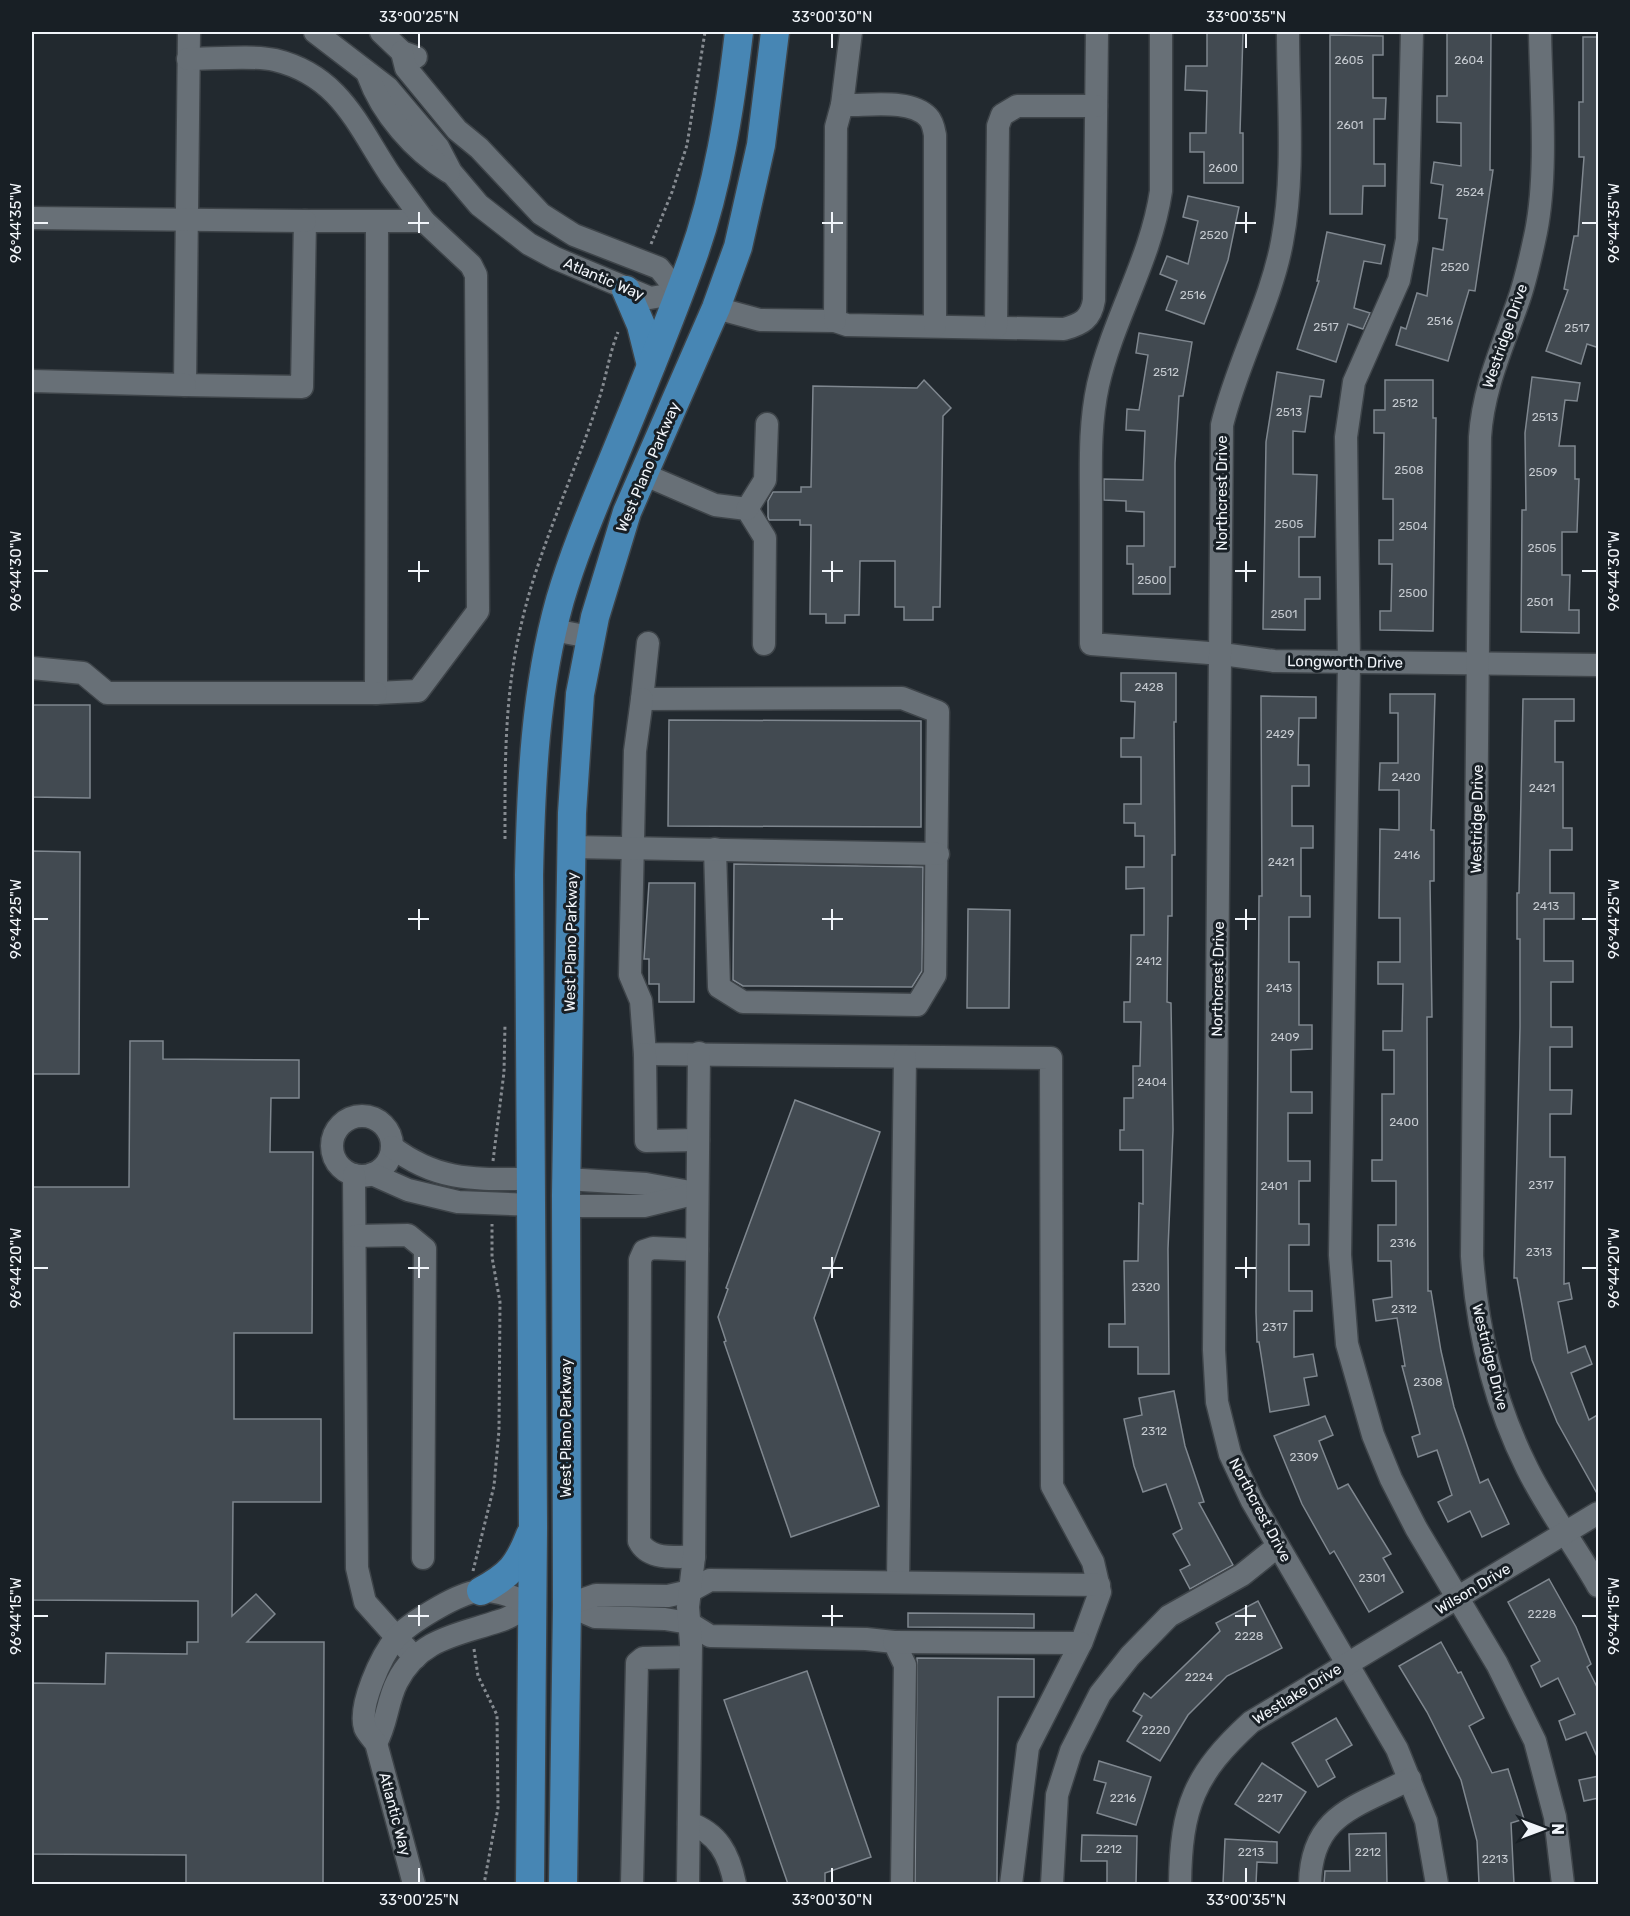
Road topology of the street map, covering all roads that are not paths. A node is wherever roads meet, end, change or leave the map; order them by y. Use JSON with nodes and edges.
{"nodes":[{"id":1,"x":189,"y":32,"type":"edge"},
{"id":2,"x":315,"y":32,"type":"edge"},
{"id":3,"x":381,"y":32,"type":"edge"},
{"id":4,"x":739,"y":32,"type":"edge"},
{"id":5,"x":775,"y":32,"type":"edge"},
{"id":6,"x":851,"y":32,"type":"edge"},
{"id":7,"x":1097,"y":32,"type":"edge"},
{"id":8,"x":1161,"y":32,"type":"edge"},
{"id":9,"x":1288,"y":32,"type":"edge"},
{"id":10,"x":1412,"y":32,"type":"edge"},
{"id":11,"x":1540,"y":32,"type":"edge"},
{"id":12,"x":188,"y":59,"type":"junction"},
{"id":13,"x":842,"y":105,"type":"junction"},
{"id":14,"x":1096,"y":106,"type":"junction"},
{"id":15,"x":479,"y":148,"type":"junction"},
{"id":16,"x":451,"y":172,"type":"junction"},
{"id":17,"x":32,"y":218,"type":"edge"},
{"id":18,"x":187,"y":220,"type":"junction"},
{"id":19,"x":305,"y":221,"type":"junction"},
{"id":20,"x":377,"y":221,"type":"junction"},
{"id":21,"x":424,"y":221,"type":"junction"},
{"id":22,"x":626,"y":290,"type":"junction"},
{"id":23,"x":680,"y":293,"type":"junction"},
{"id":24,"x":716,"y":308,"type":"junction"},
{"id":25,"x":835,"y":321,"type":"junction"},
{"id":26,"x":934,"y":326,"type":"junction"},
{"id":27,"x":996,"y":327,"type":"junction"},
{"id":28,"x":651,"y":365,"type":"junction"},
{"id":29,"x":32,"y":381,"type":"edge"},
{"id":30,"x":185,"y":385,"type":"junction"},
{"id":31,"x":767,"y":424,"type":"dead end"},
{"id":32,"x":643,"y":474,"type":"junction"},
{"id":33,"x":747,"y":509,"type":"junction"},
{"id":34,"x":553,"y":630,"type":"junction"},
{"id":35,"x":591,"y":637,"type":"junction"},
{"id":36,"x":648,"y":643,"type":"dead end"},
{"id":37,"x":764,"y":644,"type":"dead end"},
{"id":38,"x":1222,"y":654,"type":"junction"},
{"id":39,"x":1349,"y":662,"type":"junction"},
{"id":40,"x":1479,"y":664,"type":"junction"},
{"id":41,"x":1599,"y":665,"type":"edge"},
{"id":42,"x":32,"y":668,"type":"edge"},
{"id":43,"x":376,"y":693,"type":"junction"},
{"id":44,"x":642,"y":699,"type":"junction"},
{"id":45,"x":572,"y":847,"type":"junction"},
{"id":46,"x":632,"y":847,"type":"junction"},
{"id":47,"x":715,"y":849,"type":"junction"},
{"id":48,"x":938,"y":854,"type":"junction"},
{"id":49,"x":699,"y":1053,"type":"junction"},
{"id":50,"x":645,"y":1054,"type":"junction"},
{"id":51,"x":905,"y":1057,"type":"junction"},
{"id":52,"x":698,"y":1140,"type":"junction"},
{"id":53,"x":392,"y":1147,"type":"junction"},
{"id":54,"x":363,"y":1174,"type":"junction"},
{"id":55,"x":531,"y":1192,"type":"junction"},
{"id":56,"x":566,"y":1193,"type":"junction"},
{"id":57,"x":697,"y":1193,"type":"junction"},
{"id":58,"x":355,"y":1236,"type":"junction"},
{"id":59,"x":697,"y":1250,"type":"junction"},
{"id":60,"x":1599,"y":1513,"type":"edge"},
{"id":61,"x":533,"y":1527,"type":"junction"},
{"id":62,"x":1567,"y":1533,"type":"junction"},
{"id":63,"x":1278,"y":1546,"type":"junction"},
{"id":64,"x":694,"y":1557,"type":"junction"},
{"id":65,"x":423,"y":1558,"type":"dead end"},
{"id":66,"x":898,"y":1582,"type":"junction"},
{"id":67,"x":1099,"y":1585,"type":"junction"},
{"id":68,"x":477,"y":1586,"type":"junction"},
{"id":69,"x":1599,"y":1586,"type":"edge"},
{"id":70,"x":690,"y":1591,"type":"junction"},
{"id":71,"x":1456,"y":1599,"type":"junction"},
{"id":72,"x":532,"y":1604,"type":"junction"},
{"id":73,"x":567,"y":1605,"type":"junction"},
{"id":74,"x":689,"y":1623,"type":"junction"},
{"id":75,"x":396,"y":1638,"type":"junction"},
{"id":76,"x":894,"y":1642,"type":"junction"},
{"id":77,"x":1081,"y":1643,"type":"junction"},
{"id":78,"x":690,"y":1657,"type":"junction"},
{"id":79,"x":415,"y":1658,"type":"junction"},
{"id":80,"x":1347,"y":1663,"type":"junction"},
{"id":81,"x":376,"y":1743,"type":"junction"},
{"id":82,"x":1410,"y":1779,"type":"junction"},
{"id":83,"x":689,"y":1823,"type":"junction"},
{"id":84,"x":414,"y":1884,"type":"edge"},
{"id":85,"x":530,"y":1884,"type":"edge"},
{"id":86,"x":563,"y":1884,"type":"edge"},
{"id":87,"x":632,"y":1884,"type":"edge"},
{"id":88,"x":688,"y":1884,"type":"edge"},
{"id":89,"x":735,"y":1884,"type":"edge"},
{"id":90,"x":902,"y":1884,"type":"edge"},
{"id":91,"x":1011,"y":1884,"type":"edge"},
{"id":92,"x":1052,"y":1884,"type":"edge"},
{"id":93,"x":1180,"y":1884,"type":"edge"},
{"id":94,"x":1310,"y":1884,"type":"edge"},
{"id":95,"x":1437,"y":1884,"type":"edge"},
{"id":96,"x":1563,"y":1884,"type":"edge"}],
"edges":[{"from":1,"to":12,"type":"street"},
{"from":2,"to":16,"type":"street","name":"Atlantic Way"},
{"from":3,"to":15,"type":"street","name":"Atlantic Way"},
{"from":4,"to":23,"type":"main road"},
{"from":5,"to":24,"type":"main road","name":"West Plano Parkway"},
{"from":6,"to":13,"type":"street"},
{"from":7,"to":14,"type":"street"},
{"from":8,"to":38,"type":"street","name":"Longworth Drive"},
{"from":9,"to":38,"type":"street","name":"Northcrest Drive"},
{"from":10,"to":39,"type":"street"},
{"from":11,"to":40,"type":"street","name":"Westridge Drive"},
{"from":12,"to":18,"type":"street"},
{"from":12,"to":21,"type":"street"},
{"from":13,"to":25,"type":"street"},
{"from":13,"to":26,"type":"street"},
{"from":14,"to":27,"type":"street"},
{"from":14,"to":27,"type":"street"},
{"from":15,"to":16,"type":"street"},
{"from":15,"to":23,"type":"street","name":"Atlantic Way"},
{"from":16,"to":22,"type":"street","name":"Atlantic Way"},
{"from":17,"to":18,"type":"street"},
{"from":18,"to":19,"type":"street"},
{"from":18,"to":30,"type":"street"},
{"from":19,"to":20,"type":"street"},
{"from":19,"to":30,"type":"street"},
{"from":20,"to":21,"type":"street"},
{"from":20,"to":43,"type":"street"},
{"from":21,"to":43,"type":"street"},
{"from":22,"to":23,"type":"street","name":"Atlantic Way"},
{"from":22,"to":28,"type":"main road"},
{"from":23,"to":24,"type":"main road"},
{"from":23,"to":28,"type":"main road"},
{"from":24,"to":25,"type":"street"},
{"from":24,"to":32,"type":"main road","name":"West Plano Parkway"},
{"from":25,"to":26,"type":"street"},
{"from":26,"to":27,"type":"street"},
{"from":28,"to":34,"type":"main road"},
{"from":29,"to":30,"type":"street"},
{"from":31,"to":33,"type":"street"},
{"from":32,"to":33,"type":"street"},
{"from":32,"to":35,"type":"main road","name":"West Plano Parkway"},
{"from":33,"to":37,"type":"street"},
{"from":34,"to":35,"type":"street"},
{"from":34,"to":55,"type":"main road"},
{"from":35,"to":45,"type":"main road","name":"West Plano Parkway"},
{"from":36,"to":44,"type":"street"},
{"from":38,"to":39,"type":"street","name":"Longworth Drive"},
{"from":38,"to":63,"type":"street","name":"Northcrest Drive"},
{"from":39,"to":40,"type":"street","name":"Longworth Drive"},
{"from":39,"to":71,"type":"street"},
{"from":40,"to":41,"type":"street","name":"Longworth Drive"},
{"from":40,"to":62,"type":"street","name":"Westridge Drive"},
{"from":42,"to":43,"type":"street"},
{"from":44,"to":46,"type":"street"},
{"from":44,"to":48,"type":"street"},
{"from":45,"to":46,"type":"street"},
{"from":45,"to":56,"type":"main road","name":"West Plano Parkway"},
{"from":46,"to":47,"type":"street"},
{"from":46,"to":50,"type":"street"},
{"from":47,"to":48,"type":"street"},
{"from":47,"to":48,"type":"street"},
{"from":49,"to":50,"type":"street"},
{"from":49,"to":51,"type":"street"},
{"from":49,"to":52,"type":"street"},
{"from":50,"to":52,"type":"street"},
{"from":51,"to":66,"type":"street"},
{"from":51,"to":67,"type":"street"},
{"from":52,"to":57,"type":"street"},
{"from":53,"to":54,"type":"street"},
{"from":53,"to":54,"type":"street"},
{"from":53,"to":55,"type":"street"},
{"from":54,"to":55,"type":"street"},
{"from":54,"to":58,"type":"street"},
{"from":55,"to":56,"type":"main road"},
{"from":55,"to":61,"type":"main road"},
{"from":56,"to":57,"type":"street"},
{"from":56,"to":73,"type":"main road","name":"West Plano Parkway"},
{"from":57,"to":59,"type":"street"},
{"from":58,"to":65,"type":"street"},
{"from":58,"to":75,"type":"street"},
{"from":59,"to":64,"type":"street"},
{"from":59,"to":64,"type":"street"},
{"from":60,"to":62,"type":"street","name":"Wilson Drive"},
{"from":61,"to":68,"type":"main road"},
{"from":61,"to":72,"type":"main road"},
{"from":62,"to":69,"type":"street","name":"Westridge Drive"},
{"from":62,"to":71,"type":"street","name":"Wilson Drive"},
{"from":63,"to":80,"type":"street","name":"Northcrest Drive"},
{"from":63,"to":92,"type":"street"},
{"from":64,"to":70,"type":"street"},
{"from":66,"to":67,"type":"street"},
{"from":66,"to":70,"type":"street"},
{"from":67,"to":77,"type":"street"},
{"from":68,"to":72,"type":"street","name":"Atlantic Way"},
{"from":68,"to":75,"type":"street","name":"Atlantic Way"},
{"from":70,"to":73,"type":"street"},
{"from":70,"to":74,"type":"street"},
{"from":71,"to":80,"type":"street","name":"Wilson Drive"},
{"from":71,"to":96,"type":"street"},
{"from":72,"to":73,"type":"main road"},
{"from":72,"to":79,"type":"street"},
{"from":72,"to":85,"type":"main road"},
{"from":73,"to":74,"type":"street"},
{"from":73,"to":86,"type":"main road","name":"West Plano Parkway"},
{"from":74,"to":76,"type":"street"},
{"from":74,"to":78,"type":"street"},
{"from":75,"to":79,"type":"street"},
{"from":75,"to":81,"type":"street","name":"Atlantic Way"},
{"from":76,"to":77,"type":"street"},
{"from":76,"to":90,"type":"street"},
{"from":77,"to":91,"type":"street"},
{"from":78,"to":83,"type":"street"},
{"from":78,"to":87,"type":"street"},
{"from":79,"to":81,"type":"street"},
{"from":80,"to":82,"type":"street","name":"Northcrest Drive"},
{"from":80,"to":93,"type":"street","name":"Westlake Drive"},
{"from":81,"to":84,"type":"street","name":"Atlantic Way"},
{"from":82,"to":94,"type":"street"},
{"from":82,"to":95,"type":"street","name":"Northcrest Drive"},
{"from":83,"to":88,"type":"street"},
{"from":83,"to":89,"type":"street"}]}
